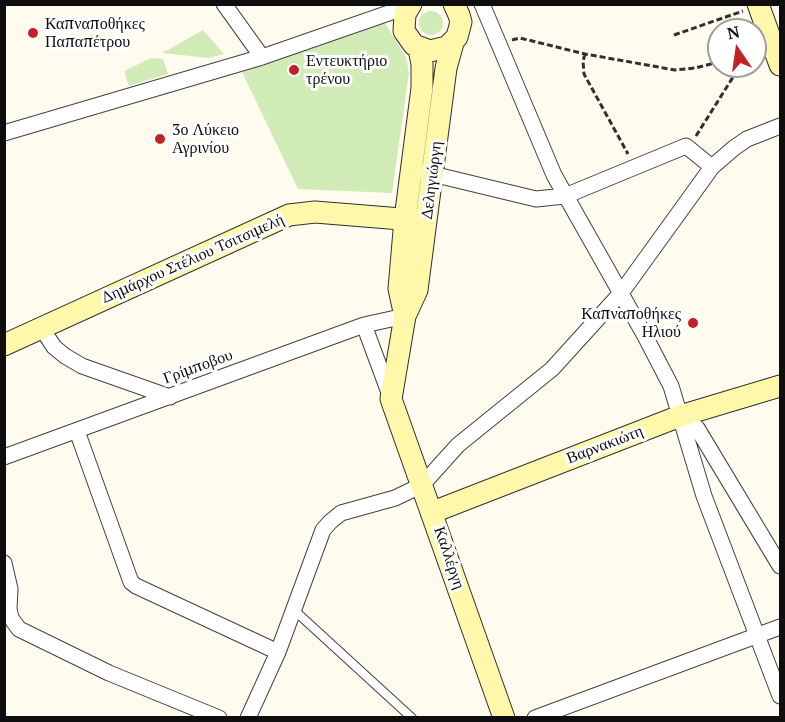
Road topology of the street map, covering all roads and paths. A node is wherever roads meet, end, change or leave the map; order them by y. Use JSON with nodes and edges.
{"nodes":[{"id":1,"x":224,"y":4,"type":"edge"},
{"id":2,"x":453,"y":4,"type":"edge"},
{"id":3,"x":482,"y":4,"type":"edge"},
{"id":4,"x":410,"y":5,"type":"edge"},
{"id":5,"x":758,"y":5,"type":"edge"},
{"id":6,"x":674,"y":35,"type":"dead end"},
{"id":7,"x":453,"y":43,"type":"junction"},
{"id":8,"x":499,"y":44,"type":"junction"},
{"id":9,"x":419,"y":48,"type":"junction"},
{"id":10,"x":585,"y":54,"type":"junction"},
{"id":11,"x":262,"y":57,"type":"junction"},
{"id":12,"x":780,"y":65,"type":"edge"},
{"id":13,"x":707,"y":66,"type":"edge"},
{"id":14,"x":732,"y":78,"type":"edge"},
{"id":15,"x":780,"y":126,"type":"edge"},
{"id":16,"x":4,"y":134,"type":"edge"},
{"id":17,"x":689,"y":147,"type":"junction"},
{"id":18,"x":634,"y":166,"type":"junction"},
{"id":19,"x":712,"y":167,"type":"junction"},
{"id":20,"x":422,"y":171,"type":"junction"},
{"id":21,"x":565,"y":196,"type":"junction"},
{"id":22,"x":416,"y":220,"type":"junction"},
{"id":23,"x":621,"y":293,"type":"junction"},
{"id":24,"x":405,"y":316,"type":"junction"},
{"id":25,"x":364,"y":325,"type":"junction"},
{"id":26,"x":41,"y":327,"type":"junction"},
{"id":27,"x":4,"y":345,"type":"edge"},
{"id":28,"x":780,"y":386,"type":"edge"},
{"id":29,"x":170,"y":397,"type":"junction"},
{"id":30,"x":391,"y":399,"type":"junction"},
{"id":31,"x":680,"y":416,"type":"junction"},
{"id":32,"x":77,"y":431,"type":"junction"},
{"id":33,"x":4,"y":457,"type":"edge"},
{"id":34,"x":422,"y":485,"type":"junction"},
{"id":35,"x":432,"y":512,"type":"junction"},
{"id":36,"x":4,"y":563,"type":"edge"},
{"id":37,"x":780,"y":566,"type":"edge"},
{"id":38,"x":7,"y":610,"type":"edge"},
{"id":39,"x":294,"y":610,"type":"junction"},
{"id":40,"x":780,"y":627,"type":"edge"},
{"id":41,"x":757,"y":636,"type":"junction"},
{"id":42,"x":278,"y":652,"type":"junction"},
{"id":43,"x":780,"y":696,"type":"edge"},
{"id":44,"x":219,"y":717,"type":"edge"},
{"id":45,"x":248,"y":717,"type":"edge"},
{"id":46,"x":412,"y":717,"type":"edge"},
{"id":47,"x":504,"y":717,"type":"edge"},
{"id":48,"x":535,"y":717,"type":"edge"}],
"edges":[{"from":1,"to":11,"type":"street"},
{"from":2,"to":7,"type":"main road","name":"Δεληγιώργη"},
{"from":3,"to":8,"type":"street"},
{"from":4,"to":9,"type":"main road"},
{"from":4,"to":11,"type":"street"},
{"from":5,"to":6,"type":"path"},
{"from":5,"to":12,"type":"main road"},
{"from":7,"to":9,"type":"main road"},
{"from":7,"to":20,"type":"main road","name":"Δεληγιώργη"},
{"from":8,"to":10,"type":"path"},
{"from":8,"to":21,"type":"street"},
{"from":9,"to":20,"type":"main road","name":"Δεληγιώργη"},
{"from":10,"to":13,"type":"path"},
{"from":10,"to":18,"type":"path"},
{"from":11,"to":16,"type":"street"},
{"from":14,"to":17,"type":"path"},
{"from":15,"to":19,"type":"street"},
{"from":17,"to":18,"type":"street"},
{"from":17,"to":19,"type":"street"},
{"from":18,"to":21,"type":"street"},
{"from":19,"to":23,"type":"street"},
{"from":20,"to":21,"type":"street"},
{"from":20,"to":22,"type":"main road","name":"Δεληγιώργη"},
{"from":21,"to":23,"type":"street"},
{"from":22,"to":24,"type":"main road","name":"Δεληγιώργη"},
{"from":22,"to":26,"type":"main road","name":"Δημάρχου Στέλιου Τσιτσιμελή"},
{"from":23,"to":31,"type":"street"},
{"from":23,"to":34,"type":"street"},
{"from":24,"to":25,"type":"street","name":"Γρίμποβου"},
{"from":24,"to":30,"type":"main road","name":"Δεληγιώργη"},
{"from":25,"to":29,"type":"street","name":"Γρίμποβου"},
{"from":25,"to":30,"type":"street"},
{"from":26,"to":27,"type":"main road","name":"Δημάρχου Στέλιου Τσιτσιμελή"},
{"from":26,"to":29,"type":"street"},
{"from":28,"to":31,"type":"main road","name":"Βαρνακιώτη"},
{"from":29,"to":32,"type":"street","name":"Γρίμποβου"},
{"from":30,"to":34,"type":"main road","name":"Καλλέργη"},
{"from":31,"to":35,"type":"main road","name":"Βαρνακιώτη"},
{"from":31,"to":37,"type":"street"},
{"from":31,"to":41,"type":"street"},
{"from":32,"to":33,"type":"street","name":"Γρίμποβου"},
{"from":32,"to":42,"type":"street"},
{"from":34,"to":35,"type":"main road","name":"Καλλέργη"},
{"from":34,"to":39,"type":"street"},
{"from":35,"to":47,"type":"main road","name":"Καλλέργη"},
{"from":36,"to":38,"type":"street"},
{"from":38,"to":44,"type":"street"},
{"from":39,"to":42,"type":"street"},
{"from":39,"to":46,"type":"lane"},
{"from":40,"to":41,"type":"street"},
{"from":41,"to":43,"type":"street"},
{"from":41,"to":48,"type":"street"},
{"from":42,"to":45,"type":"street"}]}
